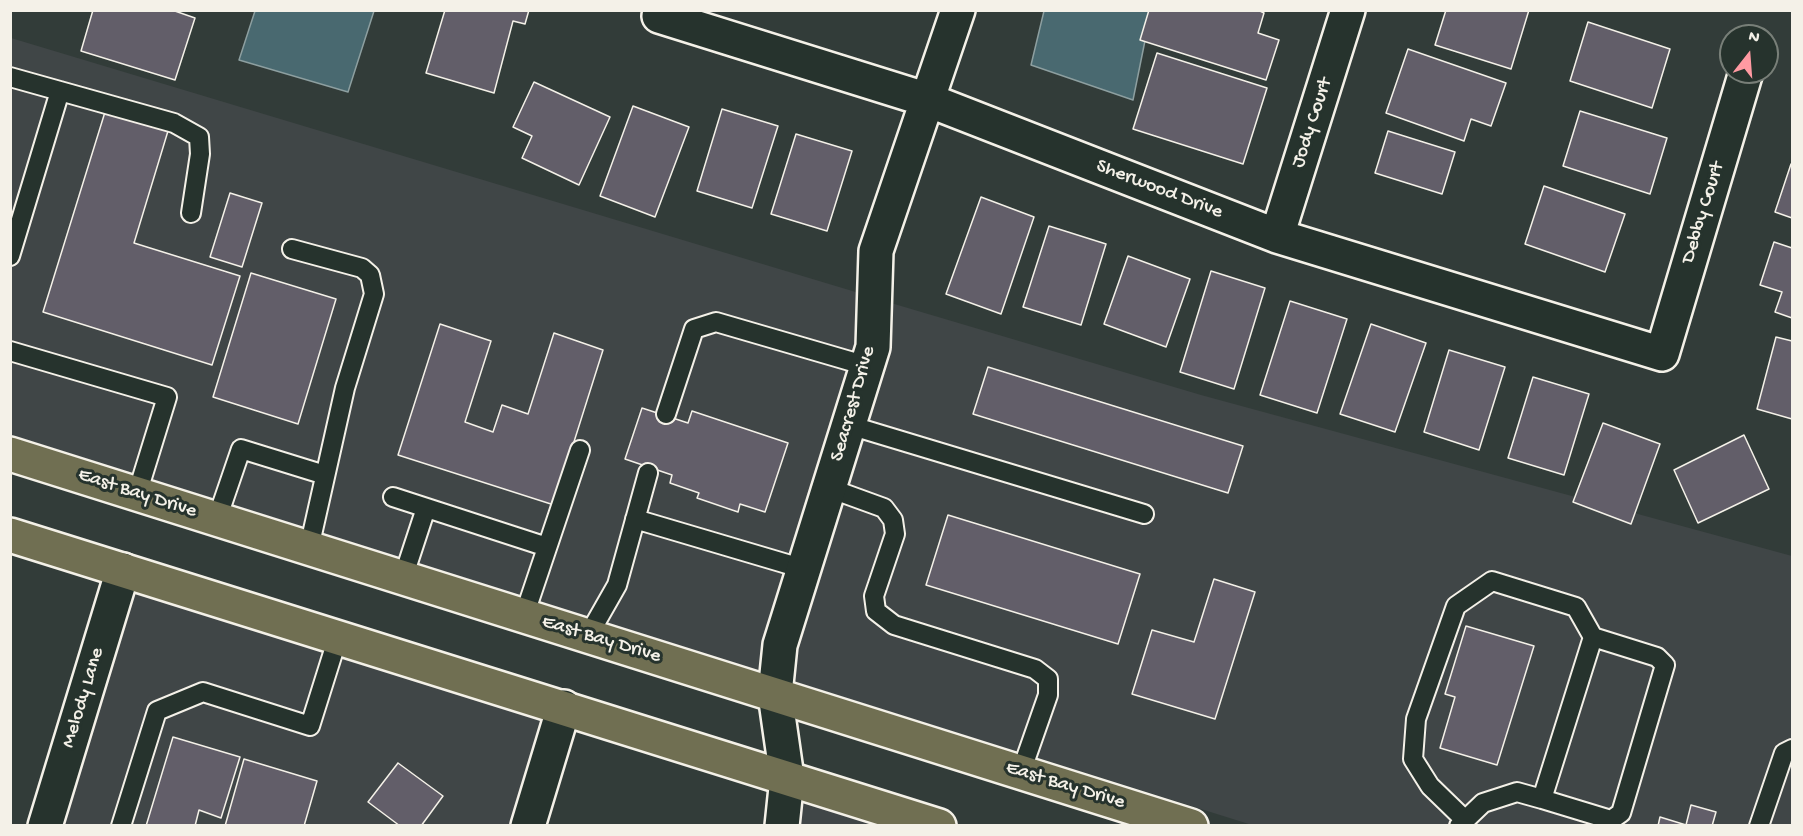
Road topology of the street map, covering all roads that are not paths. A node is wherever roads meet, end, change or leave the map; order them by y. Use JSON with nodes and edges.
{"nodes":[{"id":1,"x":958,"y":10,"type":"edge"},
{"id":2,"x":1348,"y":10,"type":"edge"},
{"id":3,"x":659,"y":16,"type":"dead end"},
{"id":4,"x":10,"y":77,"type":"edge"},
{"id":5,"x":1742,"y":84,"type":"edge"},
{"id":6,"x":60,"y":91,"type":"junction"},
{"id":7,"x":928,"y":100,"type":"junction"},
{"id":8,"x":191,"y":213,"type":"dead end"},
{"id":9,"x":1277,"y":236,"type":"junction"},
{"id":10,"x":292,"y":249,"type":"dead end"},
{"id":11,"x":10,"y":256,"type":"edge"},
{"id":12,"x":10,"y":351,"type":"edge"},
{"id":13,"x":1662,"y":354,"type":"joint"},
{"id":14,"x":867,"y":366,"type":"junction"},
{"id":15,"x":666,"y":414,"type":"dead end"},
{"id":16,"x":849,"y":425,"type":"junction"},
{"id":17,"x":580,"y":450,"type":"dead end"},
{"id":18,"x":10,"y":454,"type":"edge"},
{"id":19,"x":648,"y":473,"type":"dead end"},
{"id":20,"x":325,"y":475,"type":"junction"},
{"id":21,"x":829,"y":488,"type":"junction"},
{"id":22,"x":137,"y":494,"type":"junction"},
{"id":23,"x":393,"y":497,"type":"dead end"},
{"id":24,"x":426,"y":508,"type":"junction"},
{"id":25,"x":1144,"y":514,"type":"dead end"},
{"id":26,"x":217,"y":519,"type":"junction"},
{"id":27,"x":635,"y":519,"type":"junction"},
{"id":28,"x":10,"y":535,"type":"edge"},
{"id":29,"x":548,"y":547,"type":"junction"},
{"id":30,"x":309,"y":548,"type":"junction"},
{"id":31,"x":804,"y":569,"type":"junction"},
{"id":32,"x":123,"y":570,"type":"junction"},
{"id":33,"x":403,"y":578,"type":"junction"},
{"id":34,"x":524,"y":616,"type":"junction"},
{"id":35,"x":588,"y":636,"type":"junction"},
{"id":36,"x":338,"y":637,"type":"junction"},
{"id":37,"x":1593,"y":637,"type":"junction"},
{"id":38,"x":775,"y":694,"type":"junction"},
{"id":39,"x":564,"y":707,"type":"junction"},
{"id":40,"x":1792,"y":749,"type":"edge"},
{"id":41,"x":1021,"y":772,"type":"junction"},
{"id":42,"x":787,"y":778,"type":"junction"},
{"id":43,"x":1542,"y":799,"type":"junction"},
{"id":44,"x":1462,"y":822,"type":"edge"},
{"id":45,"x":45,"y":825,"type":"edge"},
{"id":46,"x":121,"y":825,"type":"edge"},
{"id":47,"x":528,"y":825,"type":"edge"},
{"id":48,"x":782,"y":825,"type":"edge"},
{"id":49,"x":939,"y":825,"type":"edge"},
{"id":50,"x":1191,"y":825,"type":"edge"},
{"id":51,"x":1759,"y":825,"type":"edge"}],
"edges":[{"from":1,"to":7,"type":"street","name":"Seacrest Drive"},
{"from":2,"to":9,"type":"street","name":"Jody Court"},
{"from":3,"to":7,"type":"street","name":"Sherwood Drive"},
{"from":4,"to":6,"type":"lane"},
{"from":5,"to":13,"type":"street","name":"Debby Court"},
{"from":6,"to":8,"type":"lane"},
{"from":6,"to":11,"type":"lane"},
{"from":7,"to":9,"type":"street","name":"Sherwood Drive"},
{"from":7,"to":14,"type":"street","name":"Seacrest Drive"},
{"from":9,"to":13,"type":"street","name":"Sherwood Drive"},
{"from":10,"to":20,"type":"lane"},
{"from":12,"to":22,"type":"lane"},
{"from":14,"to":15,"type":"lane"},
{"from":14,"to":16,"type":"street","name":"Seacrest Drive"},
{"from":16,"to":21,"type":"street","name":"Seacrest Drive"},
{"from":16,"to":25,"type":"lane"},
{"from":17,"to":29,"type":"lane"},
{"from":18,"to":22,"type":"main road","name":"East Bay Drive"},
{"from":19,"to":27,"type":"lane"},
{"from":20,"to":26,"type":"lane"},
{"from":20,"to":30,"type":"lane"},
{"from":21,"to":31,"type":"street","name":"Seacrest Drive"},
{"from":21,"to":41,"type":"lane"},
{"from":22,"to":26,"type":"main road","name":"East Bay Drive"},
{"from":23,"to":24,"type":"lane"},
{"from":24,"to":29,"type":"lane"},
{"from":24,"to":33,"type":"lane"},
{"from":26,"to":30,"type":"main road","name":"East Bay Drive"},
{"from":27,"to":31,"type":"lane"},
{"from":27,"to":35,"type":"lane"},
{"from":28,"to":32,"type":"main road"},
{"from":29,"to":34,"type":"lane"},
{"from":30,"to":33,"type":"main road","name":"East Bay Drive"},
{"from":31,"to":38,"type":"street","name":"Seacrest Drive"},
{"from":32,"to":36,"type":"main road"},
{"from":32,"to":45,"type":"street","name":"Melody Lane"},
{"from":33,"to":34,"type":"main road","name":"East Bay Drive"},
{"from":34,"to":35,"type":"main road","name":"East Bay Drive"},
{"from":35,"to":38,"type":"main road","name":"East Bay Drive"},
{"from":36,"to":39,"type":"main road"},
{"from":36,"to":46,"type":"lane"},
{"from":37,"to":43,"type":"lane"},
{"from":37,"to":43,"type":"lane"},
{"from":37,"to":44,"type":"lane"},
{"from":38,"to":41,"type":"main road","name":"East Bay Drive"},
{"from":38,"to":42,"type":"street","name":"Seacrest Drive"},
{"from":39,"to":42,"type":"main road"},
{"from":39,"to":47,"type":"street"},
{"from":40,"to":51,"type":"lane"},
{"from":41,"to":50,"type":"main road","name":"East Bay Drive"},
{"from":42,"to":48,"type":"street","name":"Seacrest Drive"},
{"from":42,"to":49,"type":"main road"},
{"from":43,"to":44,"type":"lane"}]}
